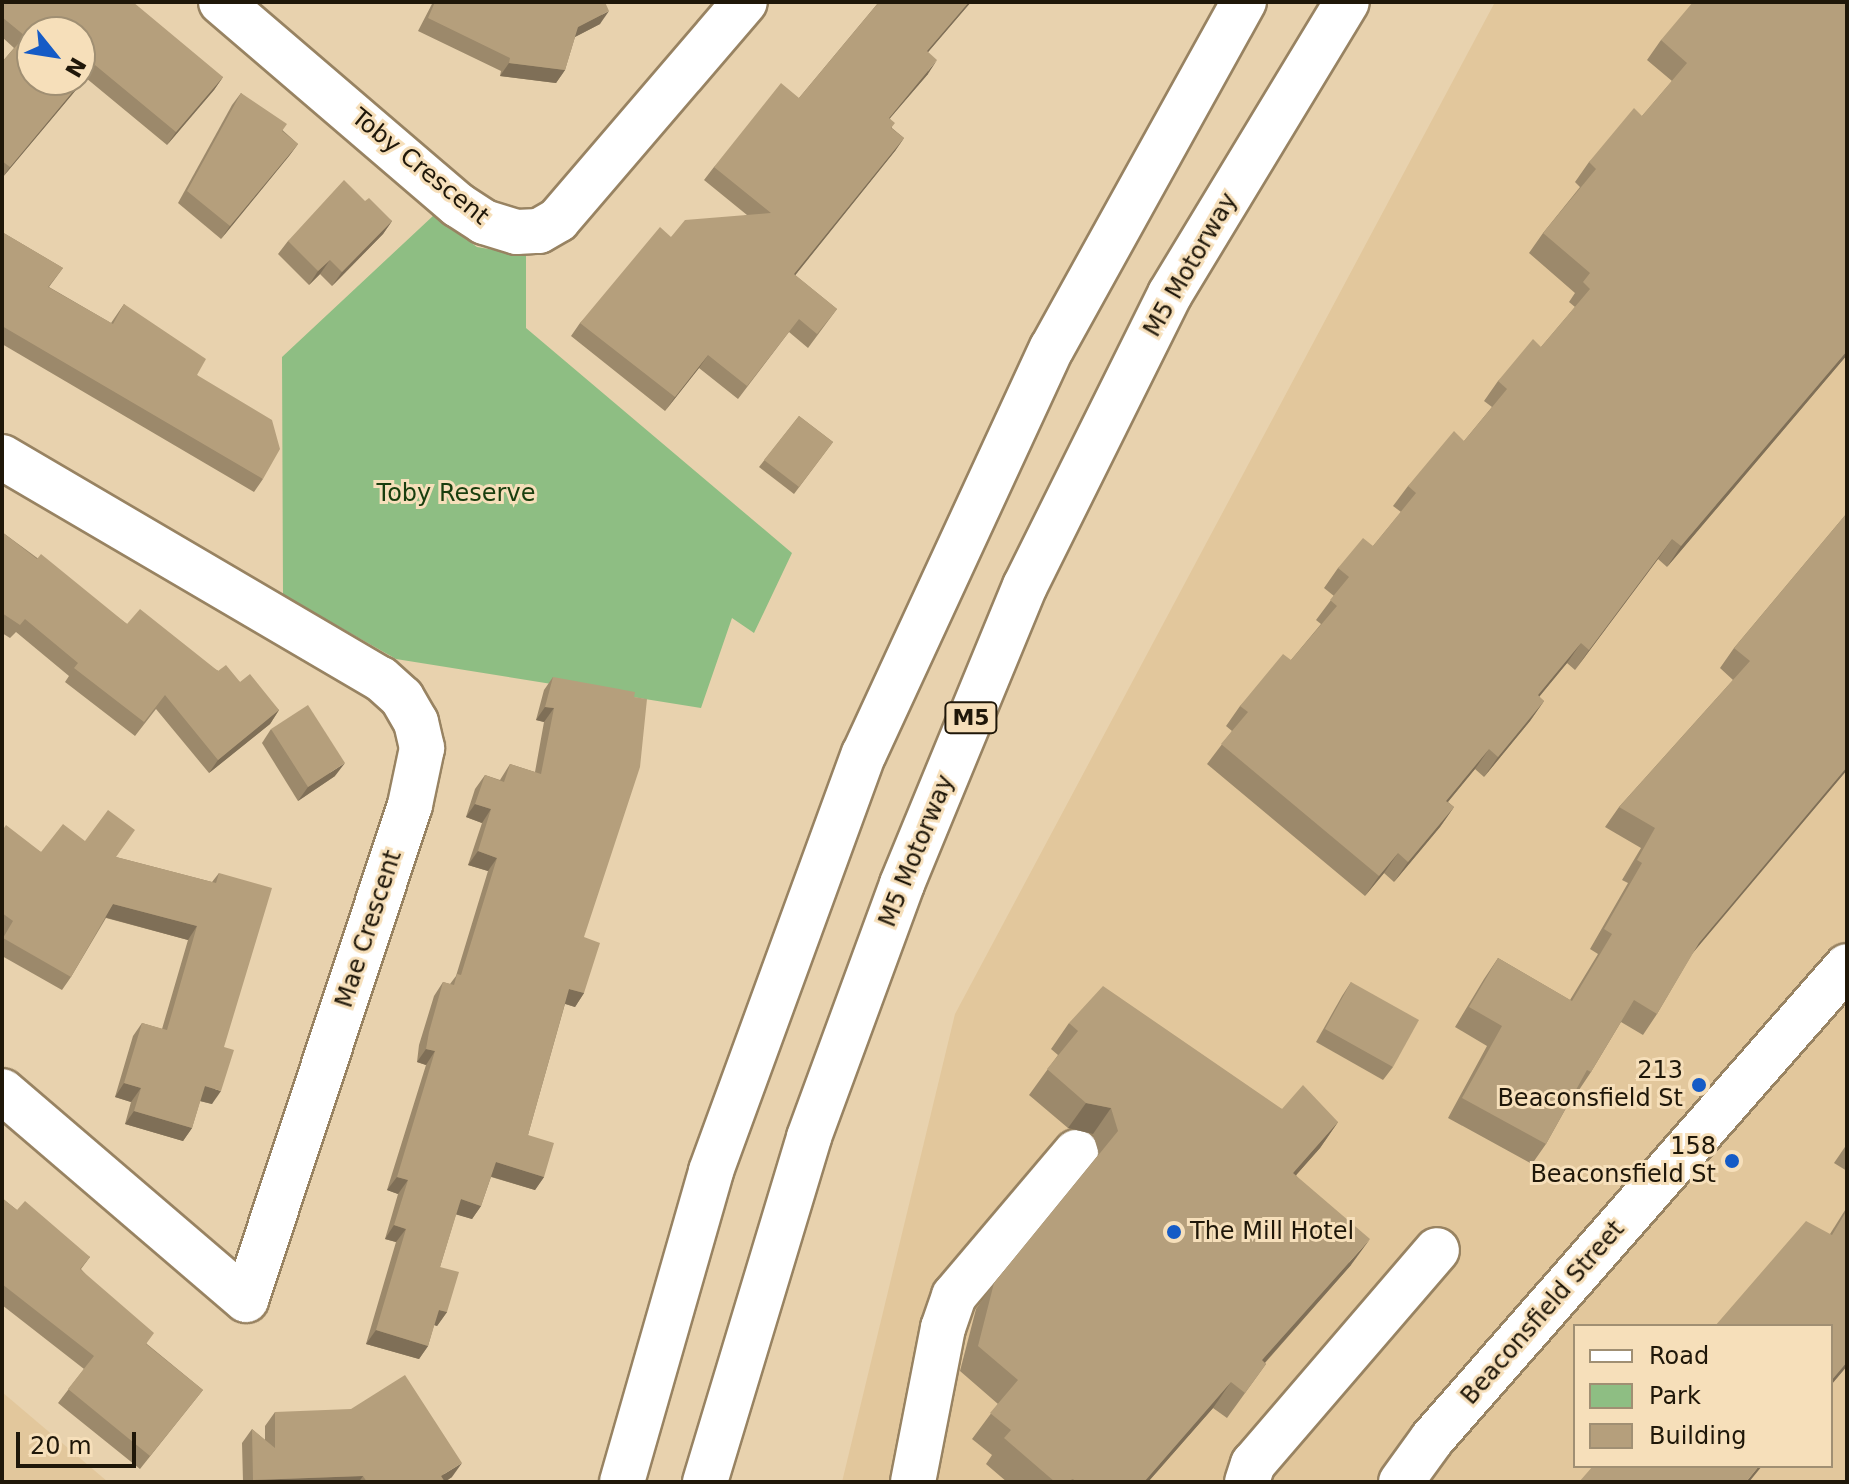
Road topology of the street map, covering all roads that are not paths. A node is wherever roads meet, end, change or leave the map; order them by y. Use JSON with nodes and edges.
{"nodes":[{"id":1,"x":221,"y":2,"type":"edge"},
{"id":2,"x":745,"y":2,"type":"edge"},
{"id":3,"x":1244,"y":2,"type":"edge"},
{"id":4,"x":1347,"y":2,"type":"edge"},
{"id":5,"x":2,"y":457,"type":"edge"},
{"id":6,"x":1847,"y":966,"type":"edge"},
{"id":7,"x":2,"y":1091,"type":"edge"},
{"id":8,"x":1076,"y":1152,"type":"dead end"},
{"id":9,"x":1437,"y":1250,"type":"dead end"},
{"id":10,"x":622,"y":1482,"type":"edge"},
{"id":11,"x":705,"y":1482,"type":"edge"},
{"id":12,"x":913,"y":1482,"type":"edge"},
{"id":13,"x":1247,"y":1482,"type":"edge"},
{"id":14,"x":1401,"y":1482,"type":"edge"}],
"edges":[{"from":1,"to":2,"type":"main road","name":"Toby Crescent"},
{"from":3,"to":10,"type":"main road"},
{"from":4,"to":11,"type":"main road","name":"M5 Motorway","number":"M5"},
{"from":5,"to":7,"type":"main road","name":"Mae Crescent"},
{"from":6,"to":14,"type":"main road","name":"Beaconsfield Street"},
{"from":8,"to":12,"type":"main road"},
{"from":9,"to":13,"type":"main road"}]}
